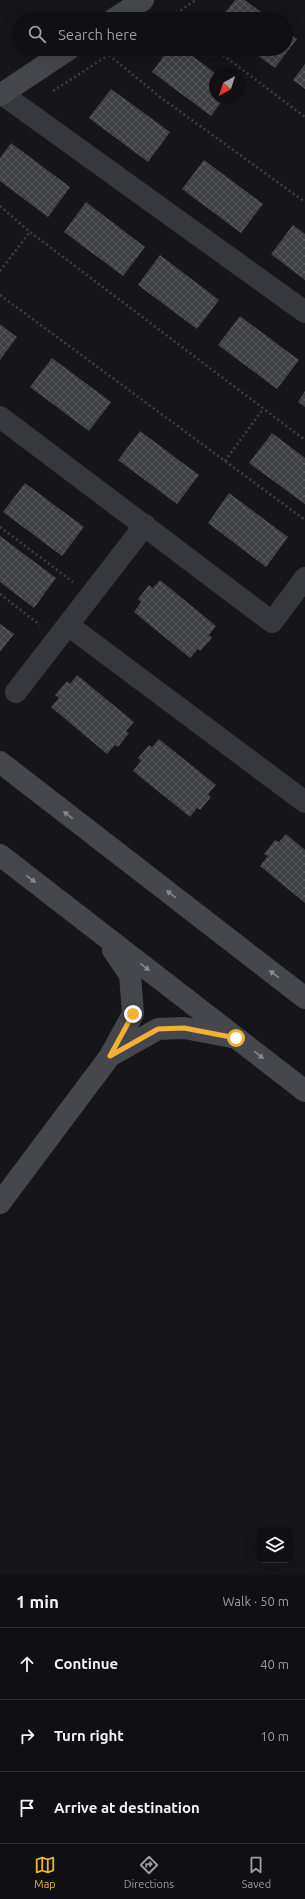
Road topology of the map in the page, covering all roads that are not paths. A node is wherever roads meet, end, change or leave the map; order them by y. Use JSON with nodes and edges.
{"nodes":[{"id":1,"x":143,"y":0,"type":"edge"},
{"id":2,"x":125,"y":12,"type":"edge"},
{"id":3,"x":58,"y":56,"type":"edge"},
{"id":4,"x":1,"y":94,"type":"edge"},
{"id":5,"x":305,"y":312,"type":"edge"},
{"id":6,"x":0,"y":416,"type":"edge"},
{"id":7,"x":145,"y":525,"type":"junction"},
{"id":8,"x":305,"y":578,"type":"edge"},
{"id":9,"x":63,"y":632,"type":"junction"},
{"id":10,"x":16,"y":692,"type":"dead end"},
{"id":11,"x":0,"y":762,"type":"edge"},
{"id":12,"x":305,"y":802,"type":"edge"},
{"id":13,"x":0,"y":855,"type":"edge"},
{"id":14,"x":102,"y":934,"type":"junction"},
{"id":15,"x":305,"y":998,"type":"edge"},
{"id":16,"x":236,"y":1038,"type":"junction"},
{"id":17,"x":110,"y":1056,"type":"junction"},
{"id":18,"x":305,"y":1091,"type":"edge"},
{"id":19,"x":0,"y":1203,"type":"edge"}],
"edges":[{"from":1,"to":2,"type":"main road"},
{"from":3,"to":4,"type":"main road"},
{"from":4,"to":5,"type":"street"},
{"from":6,"to":7,"type":"street"},
{"from":7,"to":8,"type":"street"},
{"from":7,"to":9,"type":"street"},
{"from":9,"to":10,"type":"street"},
{"from":9,"to":12,"type":"street"},
{"from":15,"to":11,"type":"main road","one_way":true},
{"from":13,"to":14,"type":"main road","one_way":true},
{"from":14,"to":16,"type":"main road","one_way":true},
{"from":14,"to":17,"type":"main road"},
{"from":16,"to":17,"type":"main road"},
{"from":16,"to":18,"type":"main road","one_way":true},
{"from":17,"to":19,"type":"main road"}]}
